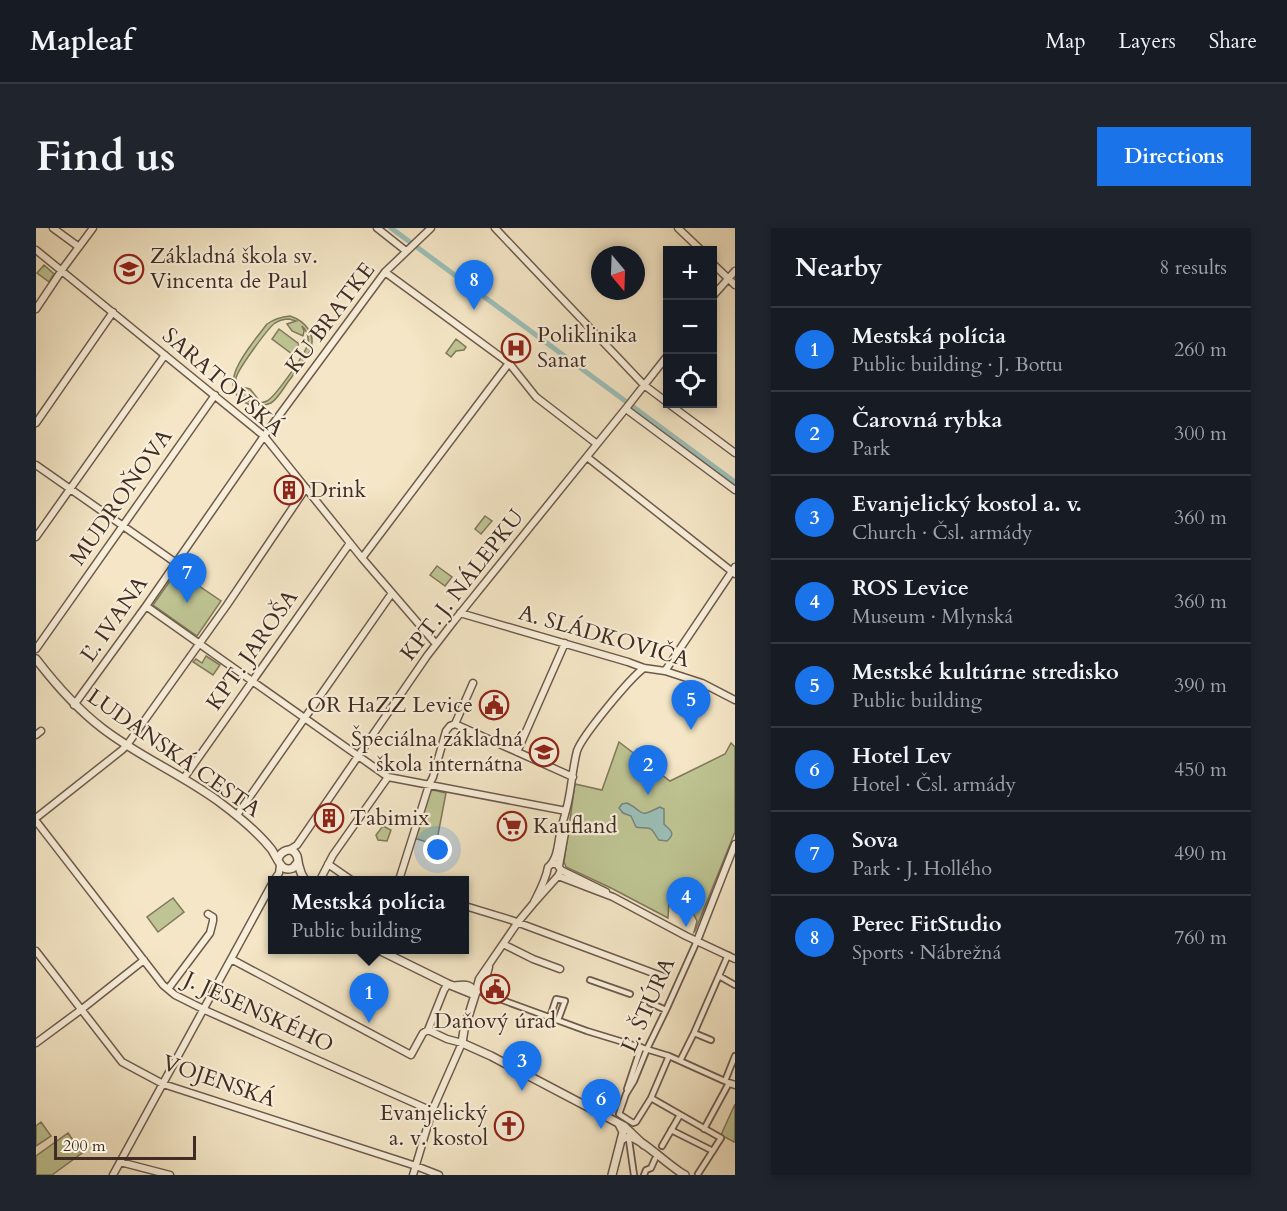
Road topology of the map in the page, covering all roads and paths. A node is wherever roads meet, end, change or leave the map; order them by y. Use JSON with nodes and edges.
{"nodes":[{"id":1,"x":53,"y":228,"type":"edge"},
{"id":2,"x":70,"y":228,"type":"edge"},
{"id":3,"x":93,"y":228,"type":"edge"},
{"id":4,"x":377,"y":228,"type":"edge"},
{"id":5,"x":431,"y":228,"type":"edge"},
{"id":6,"x":495,"y":228,"type":"edge"},
{"id":7,"x":678,"y":228,"type":"edge"},
{"id":8,"x":64,"y":236,"type":"junction"},
{"id":9,"x":696,"y":246,"type":"edge"},
{"id":10,"x":79,"y":247,"type":"junction"},
{"id":11,"x":411,"y":247,"type":"junction"},
{"id":12,"x":36,"y":250,"type":"edge"},
{"id":13,"x":717,"y":268,"type":"edge"},
{"id":14,"x":62,"y":271,"type":"junction"},
{"id":15,"x":735,"y":271,"type":"edge"},
{"id":16,"x":385,"y":272,"type":"junction"},
{"id":17,"x":728,"y":278,"type":"junction"},
{"id":18,"x":735,"y":285,"type":"edge"},
{"id":19,"x":717,"y":291,"type":"edge"},
{"id":20,"x":36,"y":309,"type":"edge"},
{"id":21,"x":113,"y":312,"type":"junction"},
{"id":22,"x":165,"y":355,"type":"junction"},
{"id":23,"x":663,"y":361,"type":"edge"},
{"id":24,"x":509,"y":363,"type":"junction"},
{"id":25,"x":644,"y":385,"type":"junction"},
{"id":26,"x":215,"y":395,"type":"junction"},
{"id":27,"x":663,"y":399,"type":"edge"},
{"id":28,"x":628,"y":406,"type":"junction"},
{"id":29,"x":675,"y":408,"type":"edge"},
{"id":30,"x":36,"y":423,"type":"edge"},
{"id":31,"x":264,"y":436,"type":"junction"},
{"id":32,"x":597,"y":444,"type":"junction"},
{"id":33,"x":735,"y":453,"type":"edge"},
{"id":34,"x":587,"y":457,"type":"junction"},
{"id":35,"x":36,"y":465,"type":"edge"},
{"id":36,"x":306,"y":488,"type":"junction"},
{"id":37,"x":70,"y":489,"type":"junction"},
{"id":38,"x":735,"y":490,"type":"edge"},
{"id":39,"x":122,"y":525,"type":"junction"},
{"id":40,"x":36,"y":537,"type":"edge"},
{"id":41,"x":350,"y":543,"type":"junction"},
{"id":42,"x":362,"y":558,"type":"junction"},
{"id":43,"x":176,"y":563,"type":"junction"},
{"id":44,"x":734,"y":571,"type":"edge"},
{"id":45,"x":392,"y":593,"type":"junction"},
{"id":46,"x":146,"y":606,"type":"junction"},
{"id":47,"x":460,"y":613,"type":"junction"},
{"id":48,"x":565,"y":643,"type":"junction"},
{"id":49,"x":200,"y":644,"type":"junction"},
{"id":50,"x":436,"y":644,"type":"junction"},
{"id":51,"x":36,"y":649,"type":"edge"},
{"id":52,"x":36,"y":659,"type":"edge"},
{"id":53,"x":644,"y":668,"type":"junction"},
{"id":54,"x":667,"y":672,"type":"junction"},
{"id":55,"x":252,"y":680,"type":"junction"},
{"id":56,"x":473,"y":683,"type":"dead end"},
{"id":57,"x":735,"y":700,"type":"edge"},
{"id":58,"x":74,"y":705,"type":"junction"},
{"id":59,"x":305,"y":718,"type":"junction"},
{"id":60,"x":455,"y":724,"type":"junction"},
{"id":61,"x":127,"y":745,"type":"junction"},
{"id":62,"x":517,"y":752,"type":"junction"},
{"id":63,"x":359,"y":756,"type":"junction"},
{"id":64,"x":388,"y":777,"type":"junction"},
{"id":65,"x":573,"y":777,"type":"junction"},
{"id":66,"x":184,"y":778,"type":"junction"},
{"id":67,"x":429,"y":785,"type":"junction"},
{"id":68,"x":566,"y":811,"type":"junction"},
{"id":69,"x":237,"y":815,"type":"junction"},
{"id":70,"x":36,"y":820,"type":"edge"},
{"id":71,"x":735,"y":844,"type":"edge"},
{"id":72,"x":285,"y":862,"type":"junction"},
{"id":73,"x":328,"y":864,"type":"junction"},
{"id":74,"x":557,"y":871,"type":"junction"},
{"id":75,"x":301,"y":872,"type":"junction"},
{"id":76,"x":547,"y":873,"type":"junction"},
{"id":77,"x":276,"y":876,"type":"edge"},
{"id":78,"x":303,"y":876,"type":"edge"},
{"id":79,"x":322,"y":876,"type":"edge"},
{"id":80,"x":345,"y":876,"type":"edge"},
{"id":81,"x":400,"y":876,"type":"edge"},
{"id":82,"x":268,"y":890,"type":"edge"},
{"id":83,"x":532,"y":904,"type":"junction"},
{"id":84,"x":469,"y":907,"type":"edge"},
{"id":85,"x":208,"y":914,"type":"dead end"},
{"id":86,"x":518,"y":922,"type":"junction"},
{"id":87,"x":697,"y":941,"type":"junction"},
{"id":88,"x":503,"y":944,"type":"junction"},
{"id":89,"x":36,"y":951,"type":"edge"},
{"id":90,"x":387,"y":954,"type":"edge"},
{"id":91,"x":732,"y":957,"type":"edge"},
{"id":92,"x":231,"y":959,"type":"junction"},
{"id":93,"x":144,"y":960,"type":"junction"},
{"id":94,"x":490,"y":964,"type":"junction"},
{"id":95,"x":560,"y":969,"type":"dead end"},
{"id":96,"x":719,"y":976,"type":"junction"},
{"id":97,"x":664,"y":977,"type":"dead end"},
{"id":98,"x":479,"y":979,"type":"junction"},
{"id":99,"x":590,"y":980,"type":"dead end"},
{"id":100,"x":450,"y":985,"type":"junction"},
{"id":101,"x":467,"y":985,"type":"junction"},
{"id":102,"x":735,"y":985,"type":"edge"},
{"id":103,"x":168,"y":989,"type":"junction"},
{"id":104,"x":479,"y":994,"type":"junction"},
{"id":105,"x":630,"y":994,"type":"dead end"},
{"id":106,"x":650,"y":1003,"type":"dead end"},
{"id":107,"x":82,"y":1009,"type":"junction"},
{"id":108,"x":204,"y":1009,"type":"junction"},
{"id":109,"x":666,"y":1010,"type":"junction"},
{"id":110,"x":550,"y":1017,"type":"junction"},
{"id":111,"x":558,"y":1020,"type":"junction"},
{"id":112,"x":428,"y":1030,"type":"junction"},
{"id":113,"x":694,"y":1033,"type":"junction"},
{"id":114,"x":711,"y":1040,"type":"dead end"},
{"id":115,"x":36,"y":1043,"type":"edge"},
{"id":116,"x":462,"y":1043,"type":"junction"},
{"id":117,"x":644,"y":1048,"type":"junction"},
{"id":118,"x":669,"y":1056,"type":"junction"},
{"id":119,"x":735,"y":1056,"type":"edge"},
{"id":120,"x":680,"y":1061,"type":"junction"},
{"id":121,"x":730,"y":1083,"type":"edge"},
{"id":122,"x":163,"y":1084,"type":"junction"},
{"id":123,"x":651,"y":1098,"type":"junction"},
{"id":124,"x":432,"y":1111,"type":"junction"},
{"id":125,"x":680,"y":1115,"type":"junction"},
{"id":126,"x":619,"y":1124,"type":"junction"},
{"id":127,"x":704,"y":1129,"type":"junction"},
{"id":128,"x":671,"y":1130,"type":"junction"},
{"id":129,"x":625,"y":1140,"type":"junction"},
{"id":130,"x":644,"y":1145,"type":"junction"},
{"id":131,"x":663,"y":1146,"type":"dead end"},
{"id":132,"x":713,"y":1151,"type":"junction"},
{"id":133,"x":654,"y":1159,"type":"dead end"},
{"id":134,"x":120,"y":1162,"type":"junction"},
{"id":135,"x":416,"y":1166,"type":"junction"},
{"id":136,"x":651,"y":1168,"type":"junction"},
{"id":137,"x":698,"y":1174,"type":"edge"},
{"id":138,"x":113,"y":1175,"type":"edge"},
{"id":139,"x":170,"y":1175,"type":"edge"},
{"id":140,"x":412,"y":1175,"type":"edge"},
{"id":141,"x":439,"y":1175,"type":"edge"},
{"id":142,"x":612,"y":1175,"type":"edge"},
{"id":143,"x":634,"y":1175,"type":"edge"},
{"id":144,"x":644,"y":1175,"type":"edge"},
{"id":145,"x":652,"y":1175,"type":"edge"},
{"id":146,"x":685,"y":1175,"type":"edge"}],
"edges":[{"from":1,"to":8,"type":"street"},
{"from":2,"to":8,"type":"street"},
{"from":3,"to":10,"type":"street"},
{"from":4,"to":11,"type":"street"},
{"from":5,"to":11,"type":"street","name":"KU BRATKE"},
{"from":6,"to":25,"type":"street"},
{"from":7,"to":9,"type":"street"},
{"from":8,"to":10,"type":"street"},
{"from":10,"to":14,"type":"street"},
{"from":11,"to":16,"type":"street","name":"KU BRATKE"},
{"from":12,"to":14,"type":"street","name":"SARATOVSKÁ"},
{"from":13,"to":17,"type":"street"},
{"from":14,"to":20,"type":"street"},
{"from":14,"to":21,"type":"street","name":"SARATOVSKÁ"},
{"from":15,"to":17,"type":"street"},
{"from":16,"to":24,"type":"street"},
{"from":16,"to":31,"type":"street","name":"KU BRATKE"},
{"from":17,"to":18,"type":"street"},
{"from":17,"to":19,"type":"street"},
{"from":21,"to":22,"type":"street","name":"SARATOVSKÁ"},
{"from":21,"to":30,"type":"street"},
{"from":22,"to":26,"type":"street","name":"SARATOVSKÁ"},
{"from":22,"to":37,"type":"street"},
{"from":23,"to":25,"type":"street","name":"KPT. J. NÁLEPKU"},
{"from":24,"to":32,"type":"street"},
{"from":24,"to":42,"type":"street"},
{"from":25,"to":27,"type":"street"},
{"from":25,"to":28,"type":"street","name":"KPT. J. NÁLEPKU"},
{"from":26,"to":31,"type":"street","name":"SARATOVSKÁ"},
{"from":26,"to":39,"type":"street","name":"MUDROŇOVA"},
{"from":28,"to":32,"type":"street","name":"KPT. J. NÁLEPKU"},
{"from":28,"to":38,"type":"street"},
{"from":29,"to":33,"type":"street"},
{"from":31,"to":36,"type":"street","name":"SARATOVSKÁ"},
{"from":31,"to":43,"type":"street","name":"Ľ. IVANA"},
{"from":32,"to":34,"type":"street","name":"KPT. J. NÁLEPKU"},
{"from":34,"to":44,"type":"street"},
{"from":34,"to":47,"type":"street","name":"KPT. J. NÁLEPKU"},
{"from":35,"to":37,"type":"street"},
{"from":36,"to":41,"type":"street","name":"SARATOVSKÁ"},
{"from":36,"to":49,"type":"street"},
{"from":37,"to":39,"type":"street"},
{"from":37,"to":40,"type":"street"},
{"from":39,"to":43,"type":"street"},
{"from":39,"to":51,"type":"street","name":"MUDROŇOVA"},
{"from":41,"to":42,"type":"street","name":"SARATOVSKÁ"},
{"from":41,"to":55,"type":"street","name":"KPT. JAROŠA"},
{"from":42,"to":45,"type":"street","name":"SARATOVSKÁ"},
{"from":43,"to":46,"type":"street","name":"Ľ. IVANA"},
{"from":44,"to":54,"type":"street"},
{"from":45,"to":50,"type":"street","name":"SARATOVSKÁ"},
{"from":45,"to":59,"type":"street"},
{"from":46,"to":49,"type":"street"},
{"from":46,"to":58,"type":"street","name":"Ľ. IVANA"},
{"from":47,"to":48,"type":"street","name":"A. SLÁDKOVIČA"},
{"from":47,"to":50,"type":"street","name":"KPT. J. NÁLEPKU"},
{"from":48,"to":53,"type":"street","name":"A. SLÁDKOVIČA"},
{"from":48,"to":62,"type":"street"},
{"from":49,"to":55,"type":"street"},
{"from":49,"to":61,"type":"street"},
{"from":50,"to":63,"type":"street","name":"KPT. J. NÁLEPKU"},
{"from":52,"to":58,"type":"street","name":"LUDANSKÁ CESTA"},
{"from":53,"to":54,"type":"street","name":"A. SLÁDKOVIČA"},
{"from":53,"to":65,"type":"street"},
{"from":54,"to":57,"type":"street","name":"A. SLÁDKOVIČA"},
{"from":55,"to":59,"type":"street"},
{"from":55,"to":66,"type":"street","name":"KPT. JAROŠA"},
{"from":56,"to":60,"type":"street"},
{"from":58,"to":61,"type":"street","name":"LUDANSKÁ CESTA"},
{"from":59,"to":63,"type":"street"},
{"from":59,"to":69,"type":"street"},
{"from":60,"to":62,"type":"street"},
{"from":60,"to":67,"type":"street"},
{"from":61,"to":66,"type":"street","name":"LUDANSKÁ CESTA"},
{"from":61,"to":70,"type":"street"},
{"from":62,"to":65,"type":"street"},
{"from":63,"to":64,"type":"street"},
{"from":63,"to":72,"type":"street","name":"KPT. J. NÁLEPKU"},
{"from":64,"to":67,"type":"street"},
{"from":64,"to":73,"type":"street"},
{"from":65,"to":68,"type":"street"},
{"from":66,"to":69,"type":"street","name":"LUDANSKÁ CESTA"},
{"from":67,"to":68,"type":"street"},
{"from":67,"to":81,"type":"street"},
{"from":68,"to":74,"type":"street"},
{"from":69,"to":72,"type":"street","name":"LUDANSKÁ CESTA"},
{"from":70,"to":93,"type":"street","name":"J. JESENSKÉHO"},
{"from":71,"to":87,"type":"street","name":"Ľ. ŠTÚRA"},
{"from":72,"to":75,"type":"street"},
{"from":72,"to":75,"type":"street"},
{"from":72,"to":77,"type":"street","name":"KPT. J. NÁLEPKU"},
{"from":73,"to":79,"type":"street"},
{"from":73,"to":80,"type":"street"},
{"from":74,"to":76,"type":"street"},
{"from":74,"to":76,"type":"street"},
{"from":74,"to":83,"type":"street"},
{"from":74,"to":87,"type":"street"},
{"from":75,"to":78,"type":"street"},
{"from":76,"to":83,"type":"street"},
{"from":82,"to":92,"type":"street","name":"KPT. J. NÁLEPKU"},
{"from":83,"to":86,"type":"street"},
{"from":84,"to":86,"type":"street"},
{"from":85,"to":103,"type":"street"},
{"from":86,"to":88,"type":"street"},
{"from":86,"to":97,"type":"street"},
{"from":87,"to":91,"type":"street"},
{"from":87,"to":109,"type":"street","name":"Ľ. ŠTÚRA"},
{"from":88,"to":94,"type":"street"},
{"from":88,"to":95,"type":"street"},
{"from":89,"to":107,"type":"street","name":"VOJENSKÁ"},
{"from":90,"to":100,"type":"street"},
{"from":91,"to":96,"type":"street"},
{"from":92,"to":108,"type":"street","name":"KPT. J. NÁLEPKU"},
{"from":92,"to":112,"type":"street"},
{"from":93,"to":103,"type":"street","name":"J. JESENSKÉHO"},
{"from":93,"to":107,"type":"street"},
{"from":94,"to":98,"type":"street"},
{"from":94,"to":104,"type":"street"},
{"from":96,"to":102,"type":"street"},
{"from":96,"to":113,"type":"street"},
{"from":98,"to":101,"type":"street"},
{"from":98,"to":104,"type":"street"},
{"from":99,"to":105,"type":"street"},
{"from":100,"to":101,"type":"street"},
{"from":100,"to":104,"type":"street"},
{"from":100,"to":112,"type":"street"},
{"from":101,"to":104,"type":"street"},
{"from":103,"to":108,"type":"street","name":"J. JESENSKÉHO"},
{"from":104,"to":110,"type":"street"},
{"from":104,"to":116,"type":"street"},
{"from":106,"to":109,"type":"street"},
{"from":107,"to":115,"type":"street"},
{"from":107,"to":122,"type":"street","name":"VOJENSKÁ"},
{"from":108,"to":122,"type":"street","name":"KPT. J. NÁLEPKU"},
{"from":108,"to":124,"type":"street","name":"J. JESENSKÉHO"},
{"from":109,"to":117,"type":"street","name":"Ľ. ŠTÚRA"},
{"from":110,"to":111,"type":"street"},
{"from":110,"to":111,"type":"street"},
{"from":111,"to":117,"type":"street"},
{"from":112,"to":116,"type":"street"},
{"from":113,"to":114,"type":"street"},
{"from":113,"to":120,"type":"street"},
{"from":116,"to":124,"type":"street"},
{"from":116,"to":126,"type":"street"},
{"from":117,"to":118,"type":"street"},
{"from":117,"to":123,"type":"street","name":"Ľ. ŠTÚRA"},
{"from":118,"to":120,"type":"street"},
{"from":118,"to":123,"type":"street"},
{"from":119,"to":121,"type":"street"},
{"from":120,"to":121,"type":"street"},
{"from":121,"to":127,"type":"street"},
{"from":122,"to":134,"type":"street","name":"KPT. J. NÁLEPKU"},
{"from":122,"to":135,"type":"street","name":"VOJENSKÁ"},
{"from":123,"to":125,"type":"street"},
{"from":124,"to":135,"type":"street"},
{"from":125,"to":127,"type":"street"},
{"from":125,"to":128,"type":"street"},
{"from":126,"to":129,"type":"street"},
{"from":126,"to":130,"type":"street"},
{"from":127,"to":132,"type":"street"},
{"from":128,"to":131,"type":"street"},
{"from":128,"to":132,"type":"street"},
{"from":129,"to":130,"type":"street"},
{"from":129,"to":142,"type":"street"},
{"from":129,"to":143,"type":"street"},
{"from":130,"to":146,"type":"street"},
{"from":132,"to":137,"type":"street"},
{"from":133,"to":136,"type":"street"},
{"from":134,"to":138,"type":"street","name":"KPT. J. NÁLEPKU"},
{"from":134,"to":139,"type":"street"},
{"from":135,"to":140,"type":"street"},
{"from":135,"to":141,"type":"street","name":"VOJENSKÁ"},
{"from":136,"to":144,"type":"street"},
{"from":136,"to":145,"type":"street"}]}
